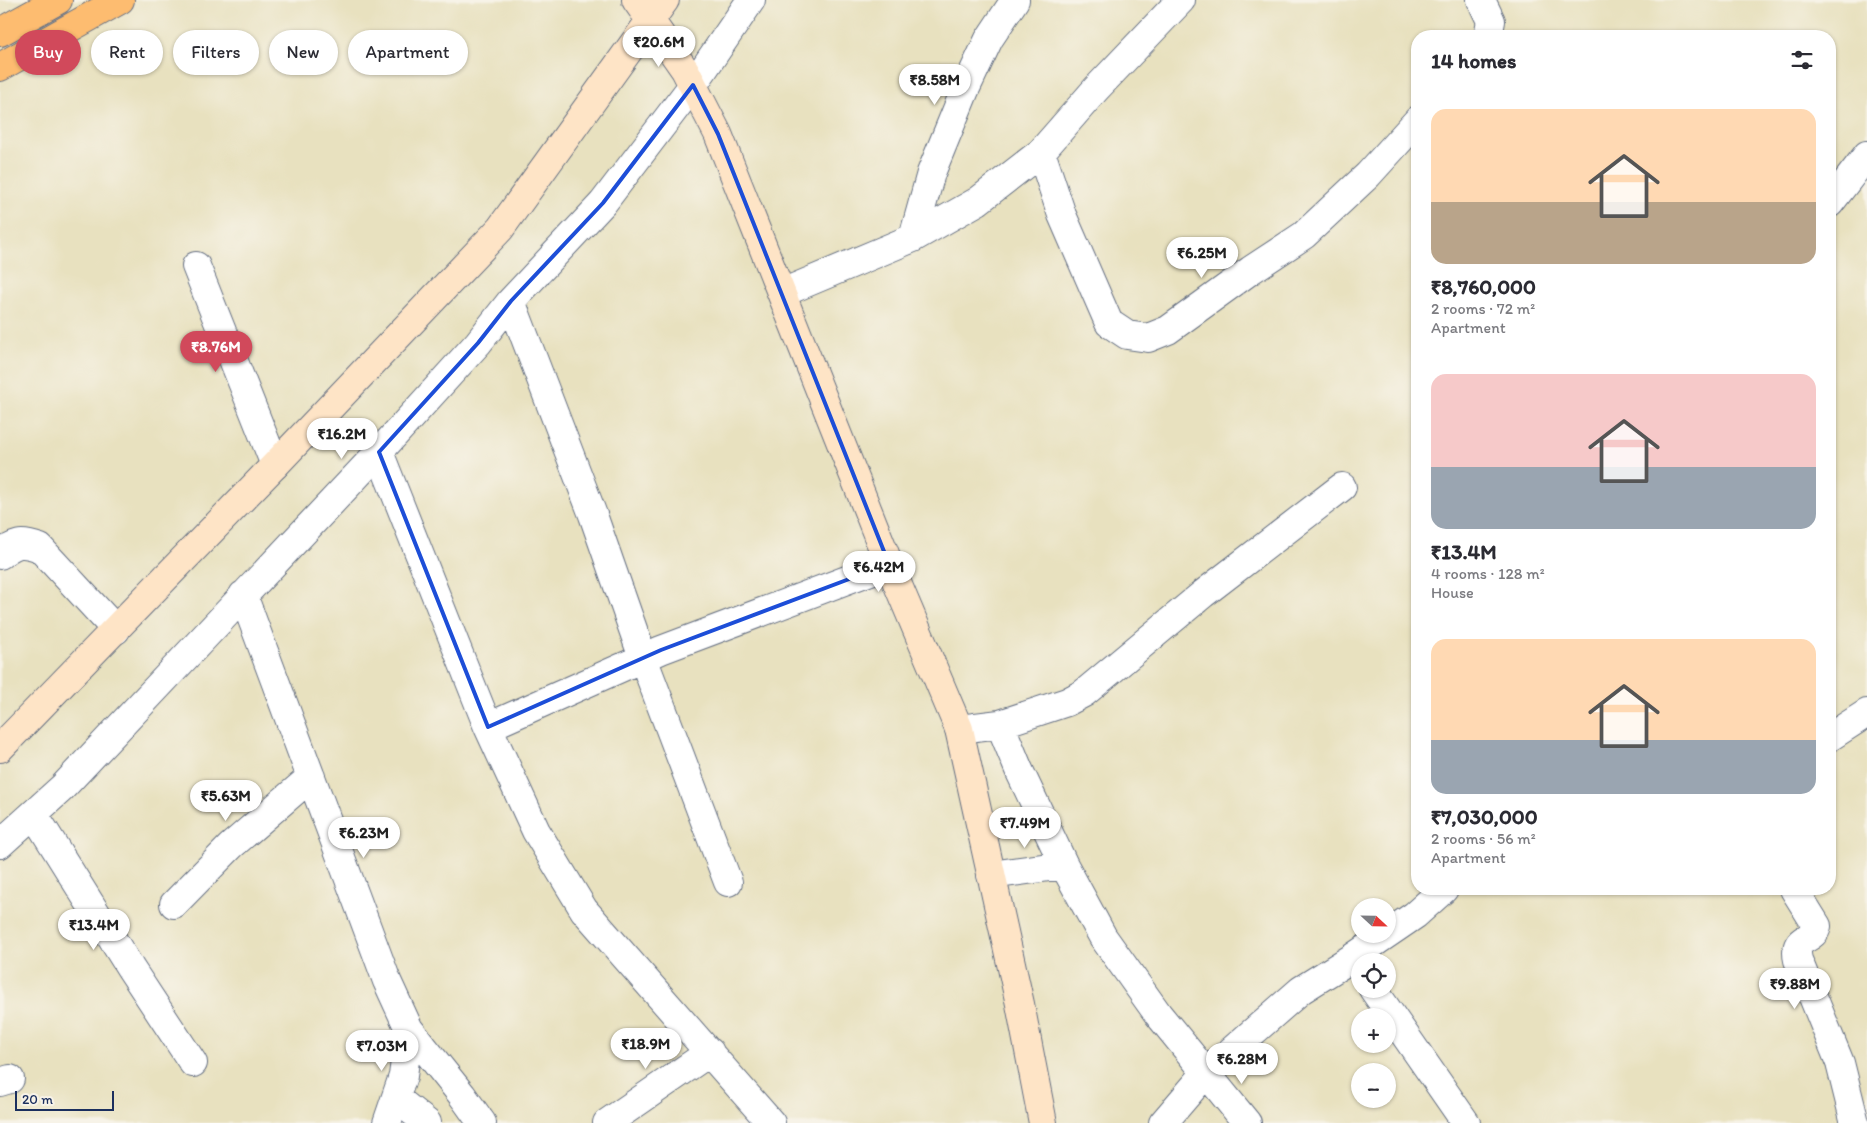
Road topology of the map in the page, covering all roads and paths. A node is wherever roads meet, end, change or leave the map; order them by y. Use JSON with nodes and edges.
{"nodes":[{"id":1,"x":58,"y":0,"type":"edge"},
{"id":2,"x":120,"y":0,"type":"edge"},
{"id":3,"x":751,"y":0,"type":"edge"},
{"id":4,"x":1015,"y":0,"type":"edge"},
{"id":5,"x":1181,"y":0,"type":"edge"},
{"id":6,"x":1481,"y":0,"type":"edge"},
{"id":7,"x":650,"y":7,"type":"edge"},
{"id":8,"x":1489,"y":30,"type":"edge"},
{"id":9,"x":0,"y":32,"type":"edge"},
{"id":10,"x":0,"y":67,"type":"edge"},
{"id":11,"x":689,"y":77,"type":"junction"},
{"id":12,"x":1411,"y":128,"type":"edge"},
{"id":13,"x":1041,"y":152,"type":"junction"},
{"id":14,"x":1867,"y":155,"type":"edge"},
{"id":15,"x":1836,"y":195,"type":"edge"},
{"id":16,"x":913,"y":238,"type":"junction"},
{"id":17,"x":196,"y":266,"type":"dead end"},
{"id":18,"x":782,"y":293,"type":"junction"},
{"id":19,"x":510,"y":301,"type":"junction"},
{"id":20,"x":379,"y":452,"type":"junction"},
{"id":21,"x":275,"y":465,"type":"junction"},
{"id":22,"x":1342,"y":487,"type":"dead end"},
{"id":23,"x":0,"y":555,"type":"edge"},
{"id":24,"x":890,"y":564,"type":"junction"},
{"id":25,"x":243,"y":595,"type":"junction"},
{"id":26,"x":116,"y":630,"type":"junction"},
{"id":27,"x":643,"y":658,"type":"junction"},
{"id":28,"x":1867,"y":713,"type":"edge"},
{"id":29,"x":1000,"y":724,"type":"junction"},
{"id":30,"x":488,"y":727,"type":"junction"},
{"id":31,"x":959,"y":729,"type":"junction"},
{"id":32,"x":1836,"y":734,"type":"edge"},
{"id":33,"x":0,"y":748,"type":"edge"},
{"id":34,"x":311,"y":777,"type":"junction"},
{"id":35,"x":34,"y":814,"type":"junction"},
{"id":36,"x":0,"y":844,"type":"edge"},
{"id":37,"x":1064,"y":865,"type":"junction"},
{"id":38,"x":992,"y":875,"type":"junction"},
{"id":39,"x":728,"y":882,"type":"dead end"},
{"id":40,"x":1437,"y":895,"type":"edge"},
{"id":41,"x":1798,"y":895,"type":"edge"},
{"id":42,"x":174,"y":904,"type":"dead end"},
{"id":43,"x":1369,"y":953,"type":"edge"},
{"id":44,"x":1351,"y":966,"type":"edge"},
{"id":45,"x":1379,"y":998,"type":"edge"},
{"id":46,"x":409,"y":1029,"type":"junction"},
{"id":47,"x":710,"y":1052,"type":"junction"},
{"id":48,"x":193,"y":1063,"type":"dead end"},
{"id":49,"x":1205,"y":1074,"type":"junction"},
{"id":50,"x":392,"y":1111,"type":"edge"},
{"id":51,"x":427,"y":1123,"type":"edge"},
{"id":52,"x":482,"y":1123,"type":"edge"},
{"id":53,"x":607,"y":1123,"type":"edge"},
{"id":54,"x":771,"y":1123,"type":"edge"},
{"id":55,"x":1043,"y":1123,"type":"edge"},
{"id":56,"x":1163,"y":1123,"type":"edge"},
{"id":57,"x":1247,"y":1123,"type":"edge"},
{"id":58,"x":1466,"y":1123,"type":"edge"},
{"id":59,"x":1854,"y":1123,"type":"edge"}],
"edges":[{"from":1,"to":9,"type":"main road"},
{"from":2,"to":10,"type":"main road"},
{"from":3,"to":11,"type":"street"},
{"from":4,"to":16,"type":"street"},
{"from":5,"to":13,"type":"street"},
{"from":6,"to":8,"type":"street"},
{"from":7,"to":11,"type":"street"},
{"from":7,"to":21,"type":"street"},
{"from":11,"to":18,"type":"street"},
{"from":11,"to":19,"type":"street"},
{"from":12,"to":13,"type":"street"},
{"from":13,"to":16,"type":"street"},
{"from":14,"to":15,"type":"street"},
{"from":16,"to":18,"type":"street"},
{"from":17,"to":21,"type":"street"},
{"from":18,"to":24,"type":"street"},
{"from":19,"to":20,"type":"street"},
{"from":19,"to":27,"type":"street"},
{"from":20,"to":25,"type":"street"},
{"from":20,"to":30,"type":"street"},
{"from":21,"to":26,"type":"street"},
{"from":22,"to":29,"type":"street"},
{"from":23,"to":26,"type":"street"},
{"from":24,"to":27,"type":"street"},
{"from":24,"to":31,"type":"street"},
{"from":25,"to":34,"type":"street"},
{"from":25,"to":35,"type":"street"},
{"from":26,"to":33,"type":"street"},
{"from":27,"to":30,"type":"street"},
{"from":27,"to":39,"type":"street"},
{"from":28,"to":32,"type":"street"},
{"from":29,"to":31,"type":"street"},
{"from":29,"to":37,"type":"street"},
{"from":30,"to":47,"type":"street"},
{"from":31,"to":38,"type":"street"},
{"from":34,"to":42,"type":"street"},
{"from":34,"to":46,"type":"street"},
{"from":35,"to":36,"type":"street"},
{"from":35,"to":48,"type":"street"},
{"from":37,"to":38,"type":"street"},
{"from":37,"to":49,"type":"street"},
{"from":38,"to":55,"type":"street"},
{"from":40,"to":43,"type":"street"},
{"from":41,"to":59,"type":"street"},
{"from":44,"to":49,"type":"street"},
{"from":45,"to":58,"type":"street"},
{"from":46,"to":50,"type":"street"},
{"from":46,"to":52,"type":"street"},
{"from":47,"to":53,"type":"street"},
{"from":47,"to":54,"type":"street"},
{"from":49,"to":56,"type":"street"},
{"from":49,"to":57,"type":"street"},
{"from":50,"to":51,"type":"street"}]}
